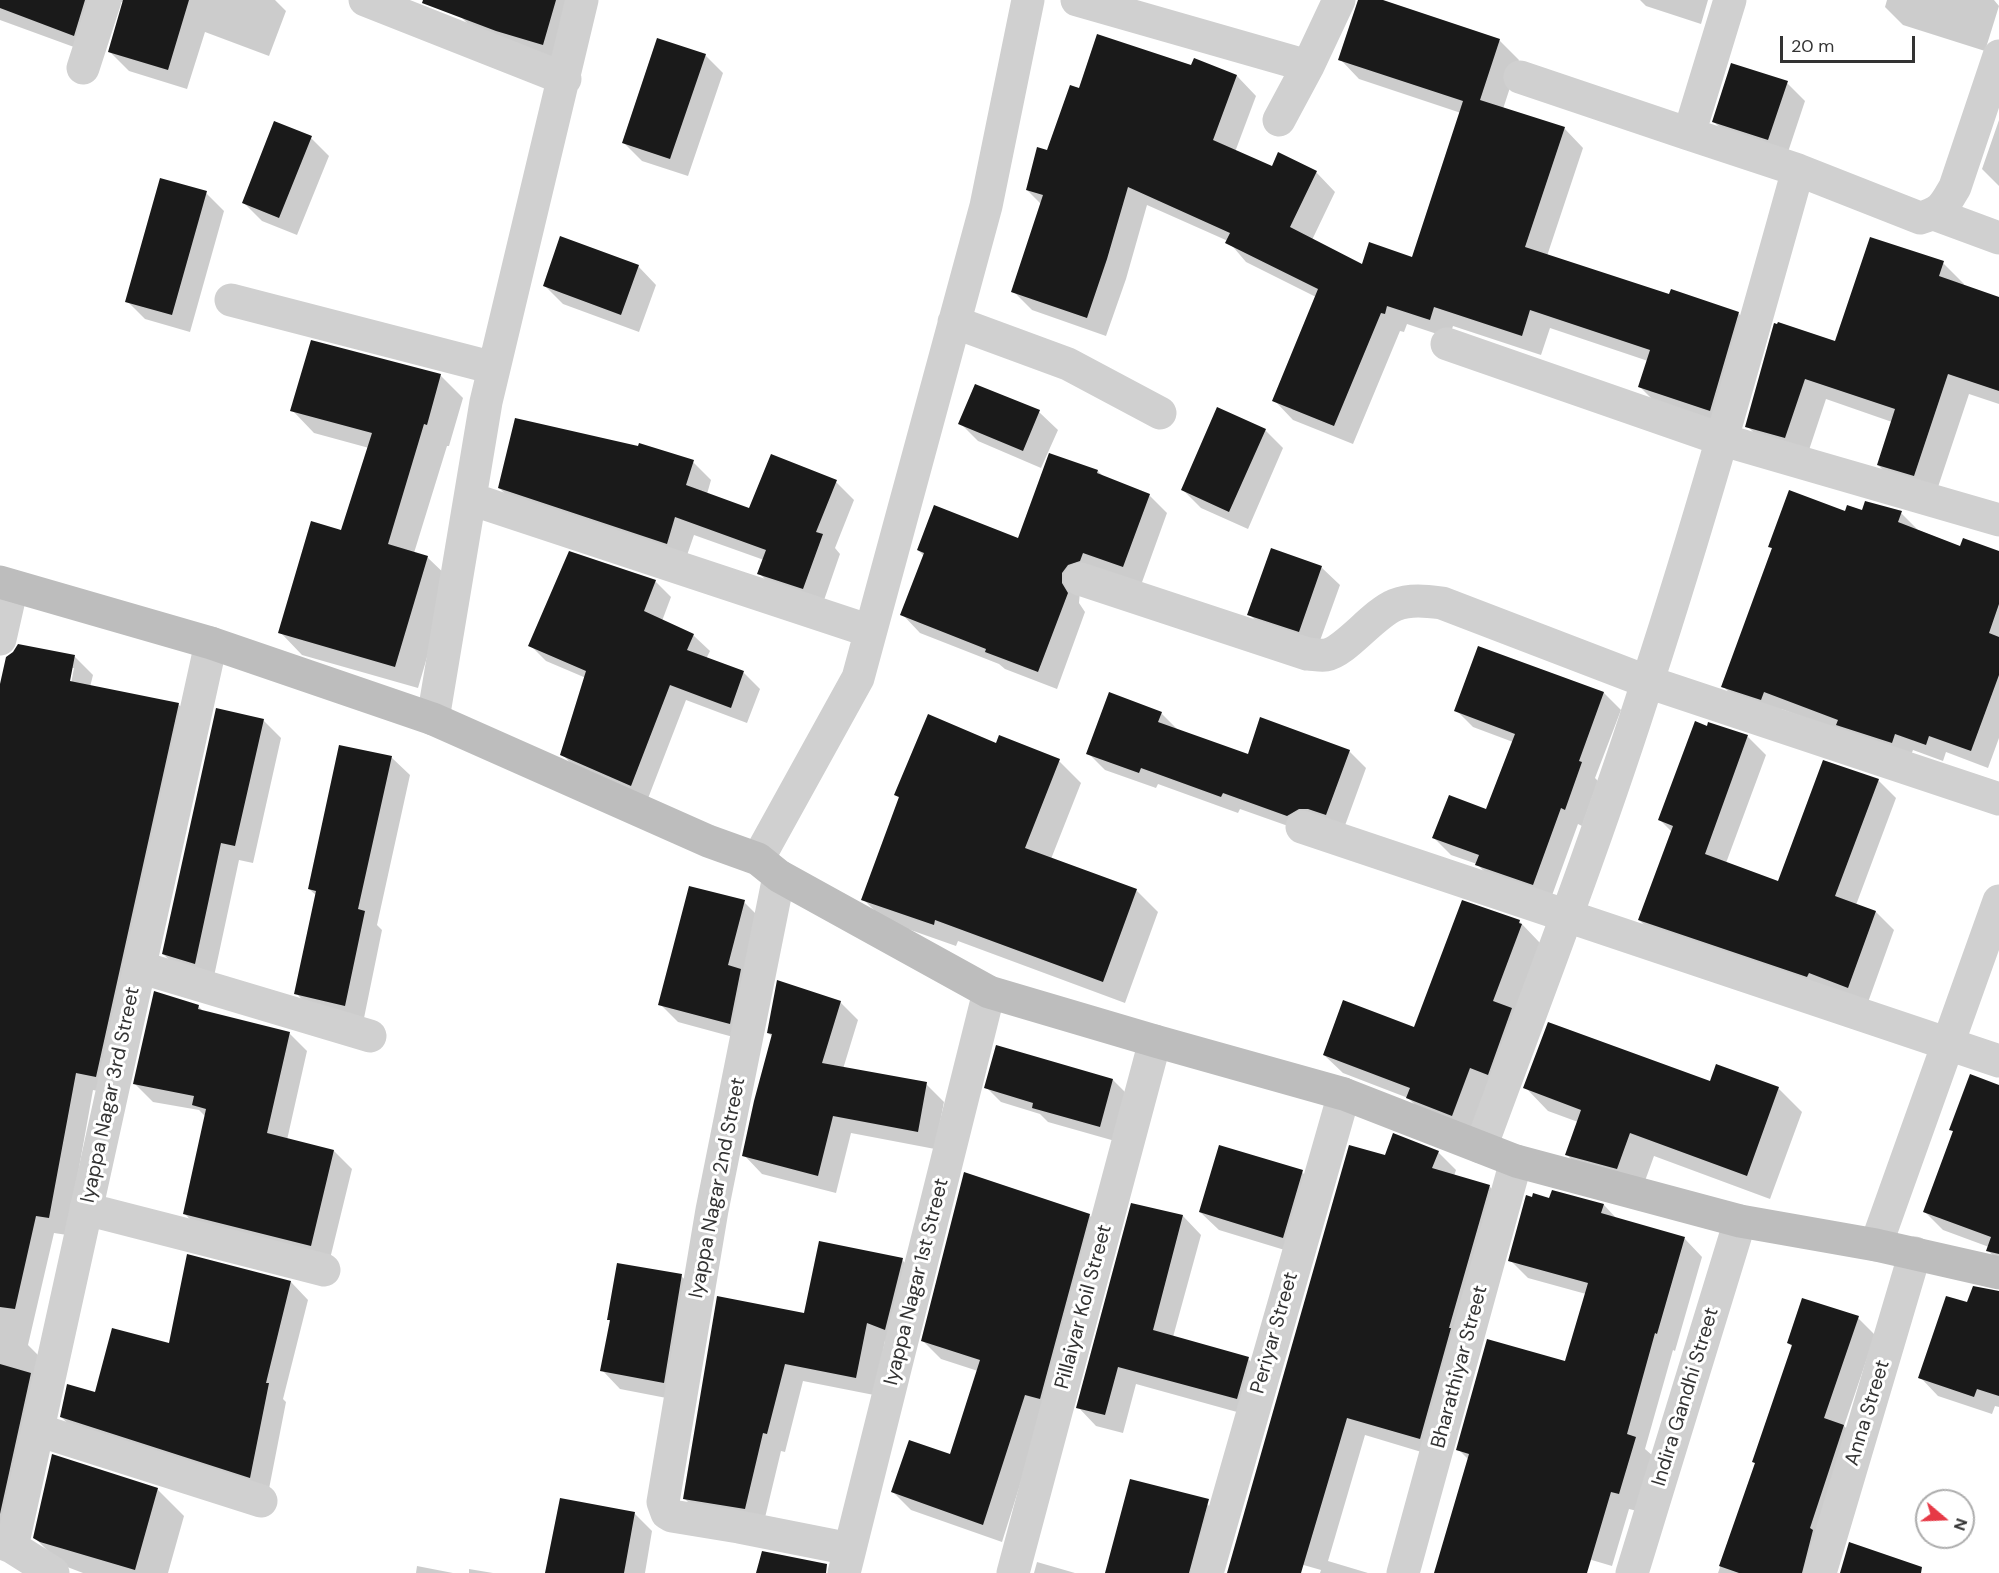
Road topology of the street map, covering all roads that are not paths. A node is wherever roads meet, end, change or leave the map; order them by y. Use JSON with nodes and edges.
{"nodes":[{"id":1,"x":105,"y":0,"type":"edge"},
{"id":2,"x":365,"y":0,"type":"edge"},
{"id":3,"x":582,"y":0,"type":"edge"},
{"id":4,"x":1028,"y":0,"type":"edge"},
{"id":5,"x":1077,"y":0,"type":"edge"},
{"id":6,"x":1339,"y":0,"type":"edge"},
{"id":7,"x":1730,"y":0,"type":"edge"},
{"id":8,"x":1999,"y":56,"type":"edge"},
{"id":9,"x":1308,"y":66,"type":"junction"},
{"id":10,"x":83,"y":68,"type":"dead end"},
{"id":11,"x":1520,"y":77,"type":"dead end"},
{"id":12,"x":565,"y":79,"type":"junction"},
{"id":13,"x":1279,"y":120,"type":"dead end"},
{"id":14,"x":1689,"y":134,"type":"junction"},
{"id":15,"x":1798,"y":170,"type":"junction"},
{"id":16,"x":1934,"y":214,"type":"junction"},
{"id":17,"x":1999,"y":238,"type":"edge"},
{"id":18,"x":231,"y":300,"type":"dead end"},
{"id":19,"x":954,"y":322,"type":"junction"},
{"id":20,"x":1447,"y":344,"type":"dead end"},
{"id":21,"x":494,"y":368,"type":"junction"},
{"id":22,"x":1160,"y":413,"type":"dead end"},
{"id":23,"x":1723,"y":440,"type":"junction"},
{"id":24,"x":471,"y":498,"type":"junction"},
{"id":25,"x":1999,"y":520,"type":"edge"},
{"id":26,"x":1080,"y":579,"type":"dead end"},
{"id":27,"x":6,"y":584,"type":"edge"},
{"id":28,"x":870,"y":631,"type":"junction"},
{"id":29,"x":0,"y":639,"type":"edge"},
{"id":30,"x":211,"y":643,"type":"junction"},
{"id":31,"x":1648,"y":682,"type":"junction"},
{"id":32,"x":433,"y":719,"type":"junction"},
{"id":33,"x":1999,"y":799,"type":"edge"},
{"id":34,"x":1302,"y":827,"type":"dead end"},
{"id":35,"x":768,"y":868,"type":"junction"},
{"id":36,"x":1999,"y":901,"type":"edge"},
{"id":37,"x":1567,"y":916,"type":"junction"},
{"id":38,"x":140,"y":967,"type":"junction"},
{"id":39,"x":989,"y":992,"type":"junction"},
{"id":40,"x":370,"y":1036,"type":"dead end"},
{"id":41,"x":1155,"y":1041,"type":"junction"},
{"id":42,"x":1948,"y":1043,"type":"junction"},
{"id":43,"x":1999,"y":1060,"type":"edge"},
{"id":44,"x":1344,"y":1094,"type":"junction"},
{"id":45,"x":1481,"y":1147,"type":"junction"},
{"id":46,"x":1516,"y":1161,"type":"junction"},
{"id":47,"x":86,"y":1209,"type":"junction"},
{"id":48,"x":1740,"y":1221,"type":"junction"},
{"id":49,"x":1876,"y":1245,"type":"junction"},
{"id":50,"x":1915,"y":1253,"type":"junction"},
{"id":51,"x":324,"y":1270,"type":"dead end"},
{"id":52,"x":1999,"y":1272,"type":"edge"},
{"id":53,"x":38,"y":1430,"type":"junction"},
{"id":54,"x":261,"y":1501,"type":"dead end"},
{"id":55,"x":6,"y":1544,"type":"edge"},
{"id":56,"x":847,"y":1561,"type":"edge"},
{"id":57,"x":53,"y":1573,"type":"edge"},
{"id":58,"x":1013,"y":1573,"type":"edge"},
{"id":59,"x":1207,"y":1573,"type":"edge"},
{"id":60,"x":1403,"y":1573,"type":"edge"},
{"id":61,"x":1632,"y":1573,"type":"edge"},
{"id":62,"x":1820,"y":1573,"type":"edge"}],
"edges":[{"from":1,"to":10,"type":"street"},
{"from":2,"to":12,"type":"street"},
{"from":3,"to":12,"type":"street"},
{"from":4,"to":19,"type":"street","name":"Iyappa Nagar 2nd Street"},
{"from":5,"to":9,"type":"street"},
{"from":6,"to":9,"type":"street"},
{"from":7,"to":14,"type":"street"},
{"from":8,"to":16,"type":"street"},
{"from":9,"to":13,"type":"street"},
{"from":11,"to":14,"type":"street"},
{"from":12,"to":21,"type":"street"},
{"from":14,"to":15,"type":"street"},
{"from":15,"to":16,"type":"street"},
{"from":15,"to":23,"type":"street"},
{"from":16,"to":17,"type":"street"},
{"from":18,"to":21,"type":"street"},
{"from":19,"to":22,"type":"street"},
{"from":19,"to":28,"type":"street","name":"Iyappa Nagar 2nd Street"},
{"from":20,"to":23,"type":"street"},
{"from":21,"to":24,"type":"street"},
{"from":23,"to":25,"type":"street"},
{"from":23,"to":31,"type":"street"},
{"from":24,"to":28,"type":"street"},
{"from":24,"to":32,"type":"street"},
{"from":26,"to":31,"type":"street"},
{"from":27,"to":29,"type":"street"},
{"from":27,"to":30,"type":"street"},
{"from":28,"to":35,"type":"street","name":"Iyappa Nagar 2nd Street"},
{"from":30,"to":32,"type":"street"},
{"from":30,"to":38,"type":"street","name":"Iyappa Nagar 3rd Street"},
{"from":31,"to":33,"type":"street"},
{"from":31,"to":37,"type":"street"},
{"from":32,"to":35,"type":"street"},
{"from":34,"to":37,"type":"street"},
{"from":35,"to":39,"type":"street"},
{"from":35,"to":56,"type":"street","name":"Iyappa Nagar 2nd Street"},
{"from":36,"to":42,"type":"street"},
{"from":37,"to":42,"type":"street"},
{"from":37,"to":45,"type":"street"},
{"from":38,"to":40,"type":"street"},
{"from":38,"to":47,"type":"street","name":"Iyappa Nagar 3rd Street"},
{"from":39,"to":41,"type":"street"},
{"from":39,"to":56,"type":"street","name":"Iyappa Nagar 1st Street"},
{"from":41,"to":44,"type":"street"},
{"from":41,"to":58,"type":"street","name":"Pillaiyar Koil Street"},
{"from":42,"to":43,"type":"street"},
{"from":42,"to":49,"type":"street"},
{"from":44,"to":45,"type":"street"},
{"from":44,"to":59,"type":"street","name":"Periyar Street"},
{"from":45,"to":46,"type":"street"},
{"from":46,"to":48,"type":"street"},
{"from":46,"to":60,"type":"street","name":"Bharathiyar Street"},
{"from":47,"to":51,"type":"street"},
{"from":47,"to":53,"type":"street","name":"Iyappa Nagar 3rd Street"},
{"from":48,"to":49,"type":"street"},
{"from":48,"to":61,"type":"street","name":"Indira Gandhi Street"},
{"from":49,"to":50,"type":"street"},
{"from":50,"to":52,"type":"street"},
{"from":50,"to":62,"type":"street","name":"Anna Street"},
{"from":53,"to":54,"type":"street"},
{"from":53,"to":55,"type":"street","name":"Iyappa Nagar 3rd Street"},
{"from":55,"to":57,"type":"street"}]}
